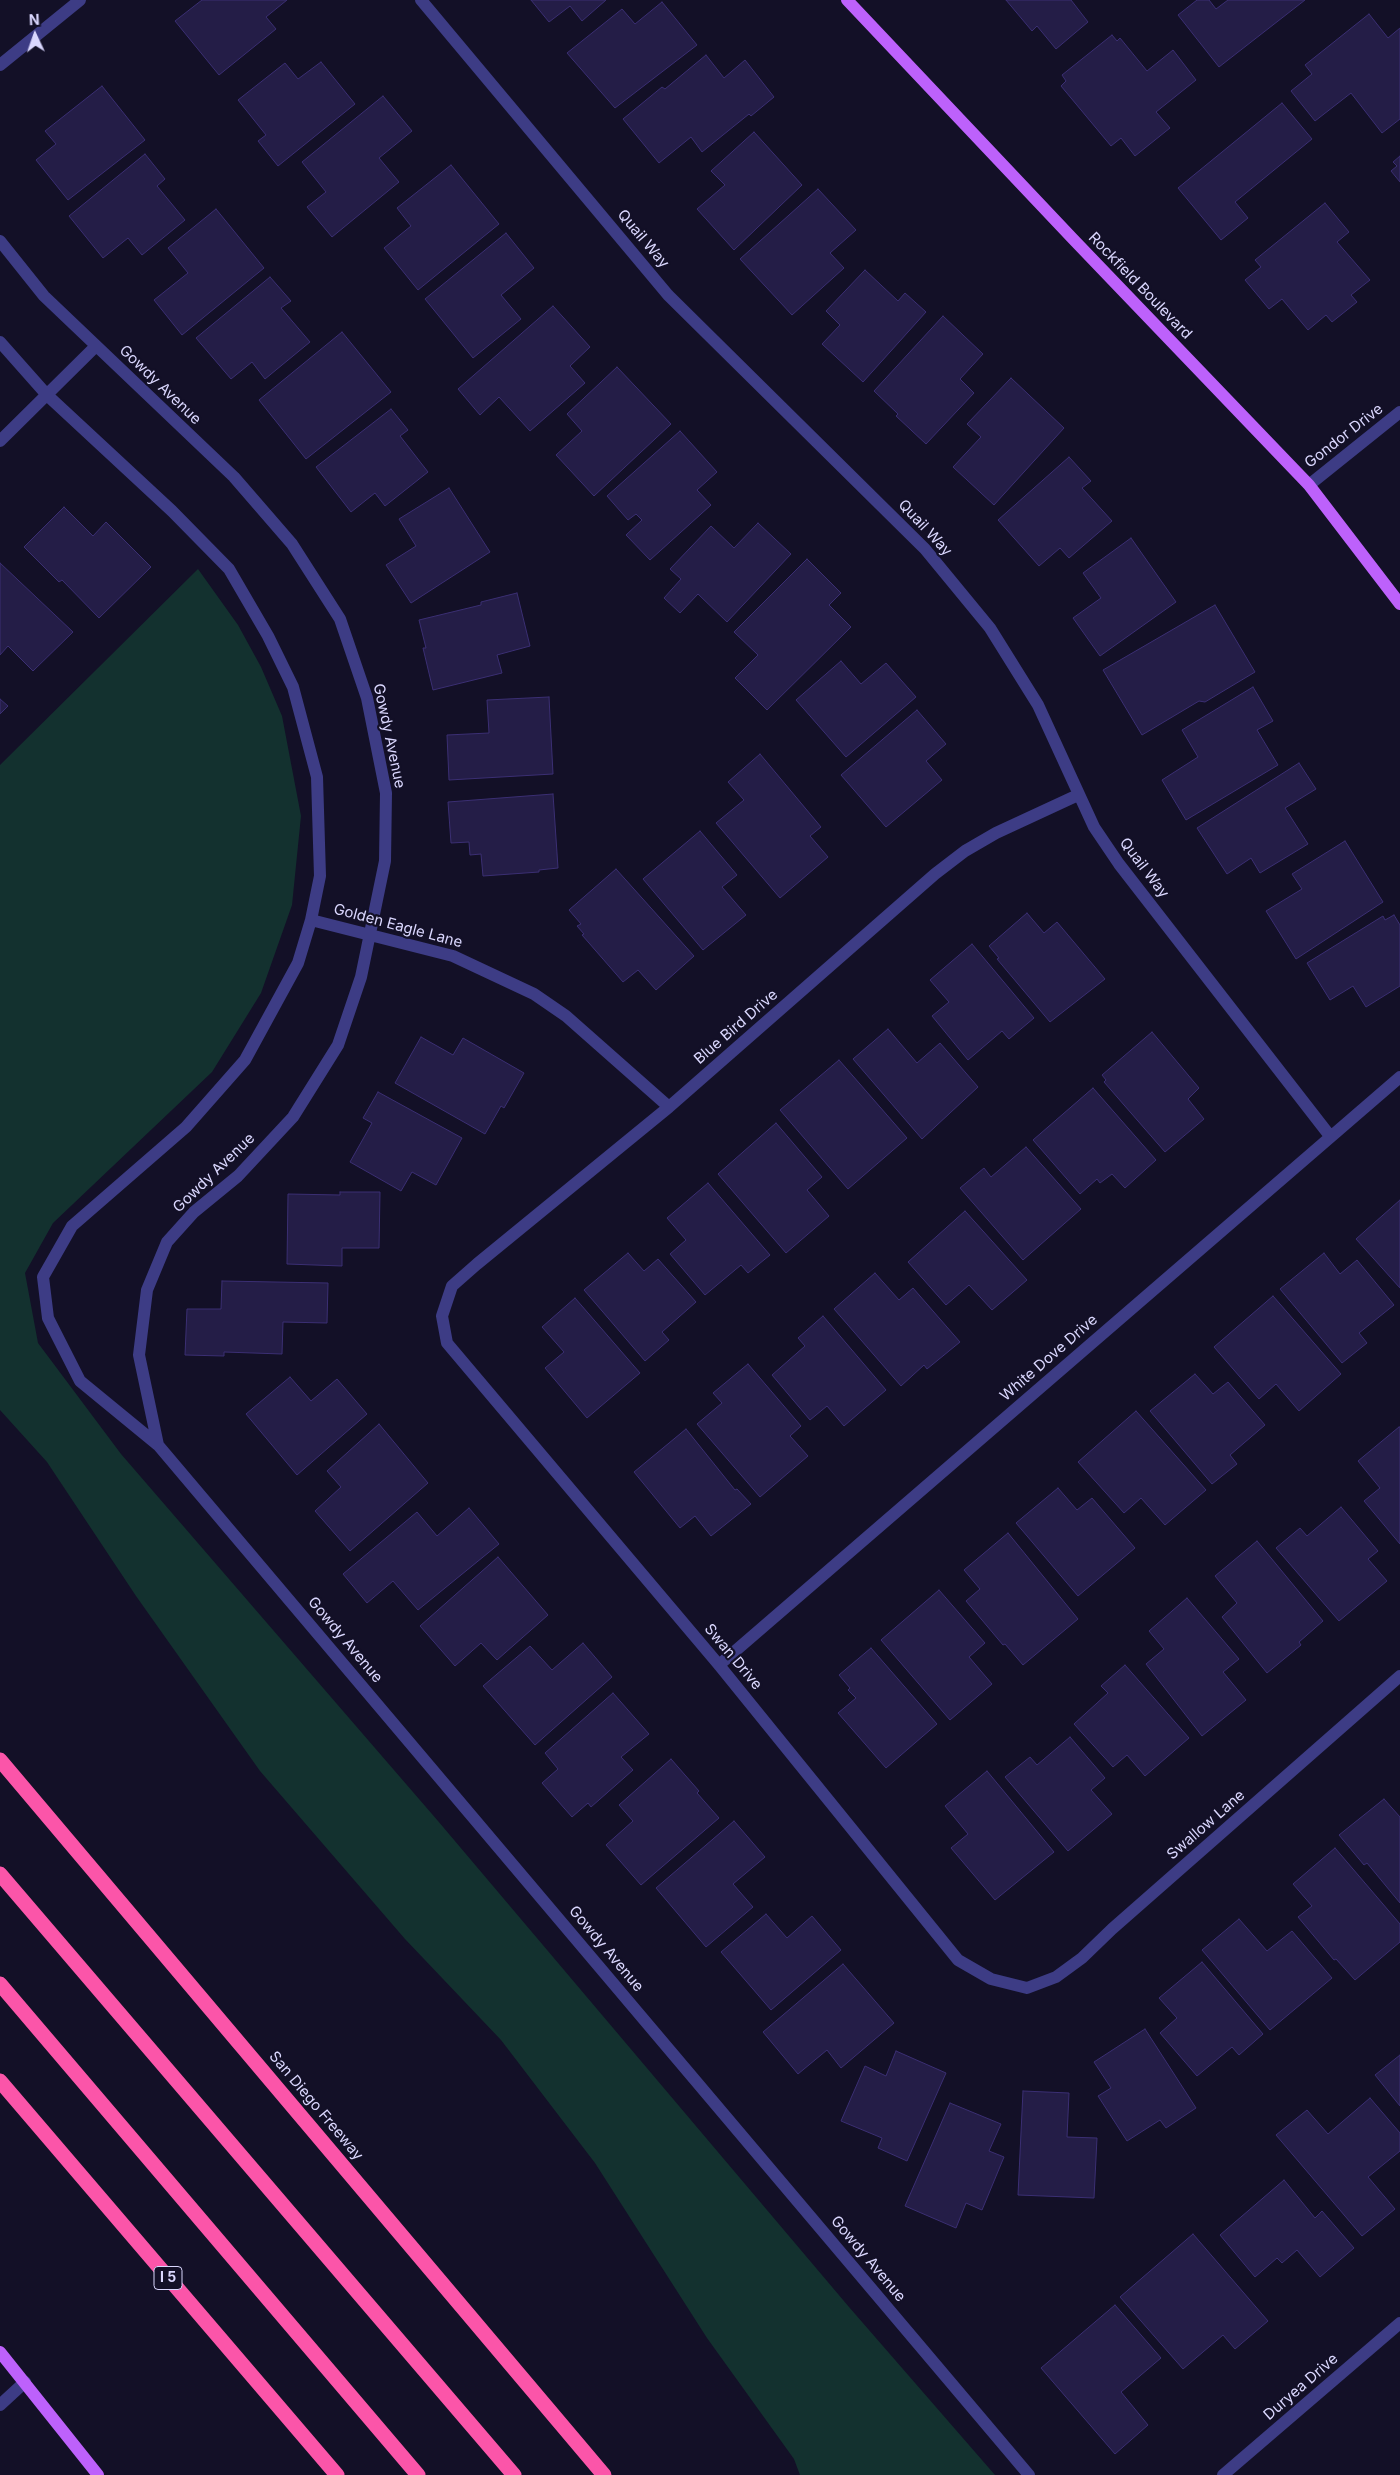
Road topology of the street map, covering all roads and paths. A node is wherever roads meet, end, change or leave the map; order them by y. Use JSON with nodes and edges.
{"nodes":[{"id":1,"x":80,"y":0,"type":"edge"},
{"id":2,"x":421,"y":0,"type":"edge"},
{"id":3,"x":847,"y":0,"type":"edge"},
{"id":4,"x":0,"y":65,"type":"edge"},
{"id":5,"x":0,"y":241,"type":"edge"},
{"id":6,"x":0,"y":342,"type":"edge"},
{"id":7,"x":96,"y":346,"type":"junction"},
{"id":8,"x":47,"y":395,"type":"junction"},
{"id":9,"x":1400,"y":412,"type":"edge"},
{"id":10,"x":0,"y":441,"type":"edge"},
{"id":11,"x":1309,"y":485,"type":"junction"},
{"id":12,"x":1400,"y":604,"type":"edge"},
{"id":13,"x":1078,"y":794,"type":"junction"},
{"id":14,"x":311,"y":920,"type":"junction"},
{"id":15,"x":370,"y":934,"type":"junction"},
{"id":16,"x":1400,"y":1077,"type":"edge"},
{"id":17,"x":669,"y":1107,"type":"junction"},
{"id":18,"x":1330,"y":1136,"type":"junction"},
{"id":19,"x":442,"y":1316,"type":"joint"},
{"id":20,"x":158,"y":1445,"type":"junction"},
{"id":21,"x":719,"y":1666,"type":"junction"},
{"id":22,"x":1400,"y":1676,"type":"edge"},
{"id":23,"x":0,"y":1760,"type":"edge"},
{"id":24,"x":0,"y":1874,"type":"edge"},
{"id":25,"x":0,"y":1984,"type":"edge"},
{"id":26,"x":1027,"y":1988,"type":"joint"},
{"id":27,"x":0,"y":2081,"type":"edge"},
{"id":28,"x":1400,"y":2323,"type":"edge"},
{"id":29,"x":0,"y":2352,"type":"edge"},
{"id":30,"x":25,"y":2382,"type":"junction"},
{"id":31,"x":0,"y":2405,"type":"edge"},
{"id":32,"x":98,"y":2475,"type":"edge"},
{"id":33,"x":337,"y":2475,"type":"edge"},
{"id":34,"x":418,"y":2475,"type":"edge"},
{"id":35,"x":514,"y":2475,"type":"edge"},
{"id":36,"x":604,"y":2475,"type":"edge"},
{"id":37,"x":1029,"y":2475,"type":"edge"},
{"id":38,"x":1223,"y":2475,"type":"edge"}],
"edges":[{"from":1,"to":4,"type":"street"},
{"from":2,"to":13,"type":"street","name":"Quail Way"},
{"from":3,"to":11,"type":"main road","name":"Rockfield Boulevard"},
{"from":5,"to":7,"type":"street","name":"Gowdy Avenue"},
{"from":6,"to":8,"type":"street","name":"Gowdy Avenue"},
{"from":7,"to":8,"type":"street"},
{"from":7,"to":15,"type":"street","name":"Gowdy Avenue"},
{"from":8,"to":10,"type":"street"},
{"from":8,"to":14,"type":"street","name":"Gowdy Avenue"},
{"from":9,"to":11,"type":"street","name":"Gondor Drive"},
{"from":11,"to":12,"type":"main road","name":"Rockfield Boulevard"},
{"from":13,"to":17,"type":"street","name":"Blue Bird Drive"},
{"from":13,"to":18,"type":"street","name":"Quail Way"},
{"from":14,"to":15,"type":"street","name":"Golden Eagle Lane"},
{"from":14,"to":20,"type":"street","name":"Gowdy Avenue"},
{"from":15,"to":17,"type":"street","name":"Golden Eagle Lane"},
{"from":15,"to":20,"type":"street","name":"Gowdy Avenue"},
{"from":16,"to":18,"type":"street","name":"White Dove Drive"},
{"from":17,"to":19,"type":"street","name":"Blue Bird Drive"},
{"from":18,"to":21,"type":"street","name":"White Dove Drive"},
{"from":19,"to":21,"type":"street","name":"Swan Drive"},
{"from":20,"to":37,"type":"street","name":"Gowdy Avenue"},
{"from":21,"to":26,"type":"street","name":"Swan Drive"},
{"from":22,"to":26,"type":"street","name":"Swallow Lane"},
{"from":23,"to":36,"type":"highway","name":"San Diego Freeway"},
{"from":24,"to":35,"type":"highway"},
{"from":25,"to":34,"type":"highway"},
{"from":27,"to":33,"type":"highway","number":"I 5"},
{"from":28,"to":38,"type":"street","name":"Duryea Drive"},
{"from":29,"to":30,"type":"main road"},
{"from":30,"to":31,"type":"street"},
{"from":30,"to":32,"type":"main road"}]}
